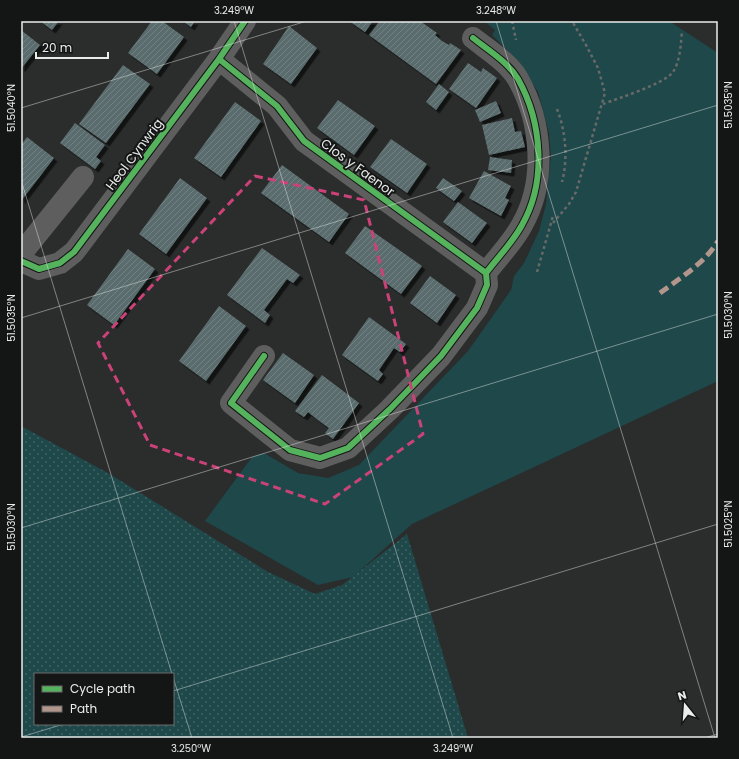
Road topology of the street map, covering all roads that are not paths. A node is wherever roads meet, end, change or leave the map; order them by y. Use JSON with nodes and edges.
{"nodes":[{"id":1,"x":245,"y":21,"type":"edge"},
{"id":2,"x":476,"y":27,"type":"edge"},
{"id":3,"x":219,"y":59,"type":"junction"},
{"id":4,"x":83,"y":177,"type":"dead end"},
{"id":5,"x":21,"y":254,"type":"edge"},
{"id":6,"x":21,"y":261,"type":"edge"},
{"id":7,"x":486,"y":279,"type":"junction"},
{"id":8,"x":264,"y":356,"type":"dead end"}],
"edges":[{"from":1,"to":3,"type":"street","name":"Heol Cynwrig"},
{"from":2,"to":7,"type":"street"},
{"from":3,"to":6,"type":"street","name":"Heol Cynwrig"},
{"from":3,"to":7,"type":"street","name":"Clos y Faenor"},
{"from":4,"to":5,"type":"street"},
{"from":7,"to":8,"type":"street"}]}
